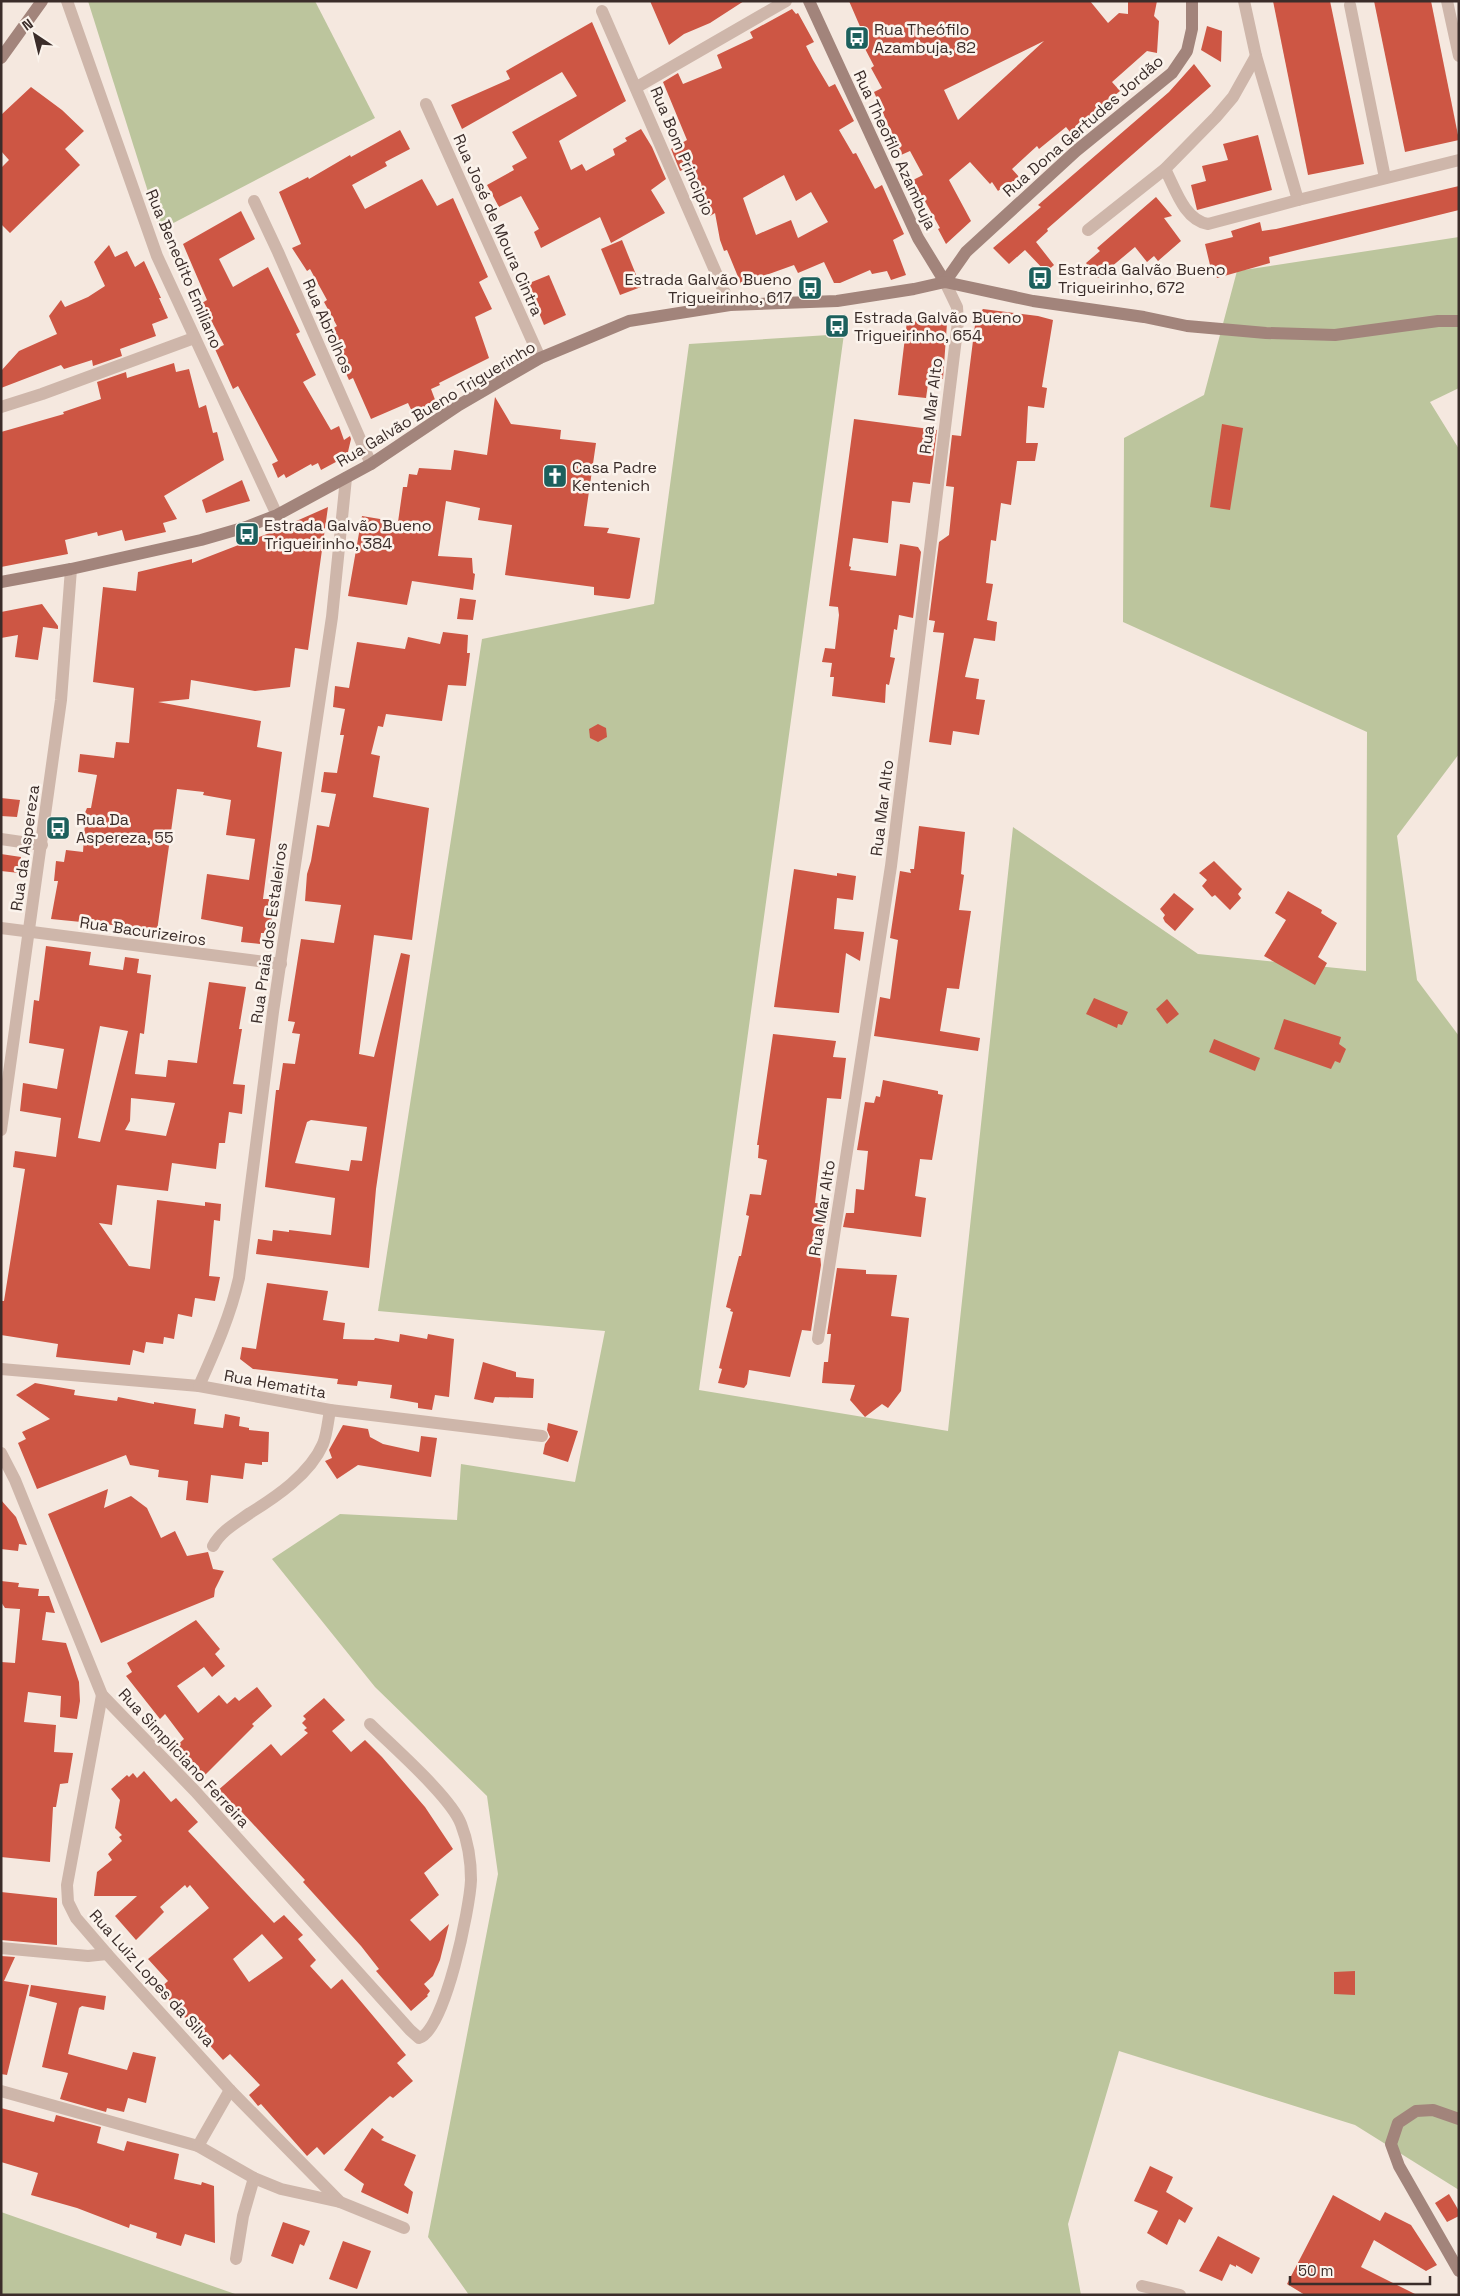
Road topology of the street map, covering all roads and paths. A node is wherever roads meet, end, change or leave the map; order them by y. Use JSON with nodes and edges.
{"nodes":[{"id":1,"x":42,"y":1,"type":"edge"},
{"id":2,"x":67,"y":1,"type":"edge"},
{"id":3,"x":786,"y":1,"type":"edge"},
{"id":4,"x":809,"y":1,"type":"edge"},
{"id":5,"x":1192,"y":1,"type":"edge"},
{"id":6,"x":1244,"y":1,"type":"edge"},
{"id":7,"x":1447,"y":1,"type":"edge"},
{"id":8,"x":1350,"y":4,"type":"dead end"},
{"id":9,"x":602,"y":11,"type":"dead end"},
{"id":10,"x":1256,"y":56,"type":"junction"},
{"id":11,"x":1459,"y":56,"type":"edge"},
{"id":12,"x":1,"y":58,"type":"edge"},
{"id":13,"x":637,"y":87,"type":"junction"},
{"id":14,"x":426,"y":104,"type":"dead end"},
{"id":15,"x":1459,"y":160,"type":"edge"},
{"id":16,"x":1165,"y":169,"type":"junction"},
{"id":17,"x":1385,"y":178,"type":"junction"},
{"id":18,"x":1298,"y":200,"type":"junction"},
{"id":19,"x":254,"y":201,"type":"dead end"},
{"id":20,"x":1088,"y":230,"type":"dead end"},
{"id":21,"x":944,"y":282,"type":"junction"},
{"id":22,"x":730,"y":305,"type":"junction"},
{"id":23,"x":1459,"y":321,"type":"edge"},
{"id":24,"x":194,"y":338,"type":"junction"},
{"id":25,"x":540,"y":358,"type":"junction"},
{"id":26,"x":1,"y":406,"type":"edge"},
{"id":27,"x":371,"y":464,"type":"junction"},
{"id":28,"x":346,"y":478,"type":"junction"},
{"id":29,"x":277,"y":515,"type":"junction"},
{"id":30,"x":71,"y":569,"type":"junction"},
{"id":31,"x":1,"y":582,"type":"edge"},
{"id":32,"x":1,"y":839,"type":"edge"},
{"id":33,"x":42,"y":845,"type":"junction"},
{"id":34,"x":1,"y":928,"type":"edge"},
{"id":35,"x":30,"y":932,"type":"junction"},
{"id":36,"x":281,"y":964,"type":"junction"},
{"id":37,"x":1,"y":1130,"type":"edge"},
{"id":38,"x":818,"y":1339,"type":"dead end"},
{"id":39,"x":1,"y":1369,"type":"edge"},
{"id":40,"x":199,"y":1386,"type":"junction"},
{"id":41,"x":330,"y":1410,"type":"junction"},
{"id":42,"x":542,"y":1436,"type":"dead end"},
{"id":43,"x":1,"y":1452,"type":"edge"},
{"id":44,"x":1,"y":1480,"type":"edge"},
{"id":45,"x":16,"y":1480,"type":"junction"},
{"id":46,"x":213,"y":1546,"type":"dead end"},
{"id":47,"x":102,"y":1695,"type":"junction"},
{"id":48,"x":370,"y":1724,"type":"dead end"},
{"id":49,"x":1,"y":1948,"type":"edge"},
{"id":50,"x":106,"y":1954,"type":"junction"},
{"id":51,"x":230,"y":2090,"type":"junction"},
{"id":52,"x":1,"y":2091,"type":"edge"},
{"id":53,"x":1459,"y":2119,"type":"edge"},
{"id":54,"x":198,"y":2146,"type":"junction"},
{"id":55,"x":254,"y":2178,"type":"junction"},
{"id":56,"x":340,"y":2202,"type":"junction"},
{"id":57,"x":404,"y":2228,"type":"dead end"},
{"id":58,"x":236,"y":2259,"type":"dead end"},
{"id":59,"x":1459,"y":2271,"type":"edge"},
{"id":60,"x":1142,"y":2286,"type":"dead end"},
{"id":61,"x":1180,"y":2295,"type":"edge"}],
"edges":[{"from":1,"to":12,"type":"street"},
{"from":2,"to":24,"type":"street","name":"Rua Benedito Emiliano"},
{"from":3,"to":13,"type":"street"},
{"from":4,"to":21,"type":"street","name":"Rua Theofilo Azambuja"},
{"from":5,"to":21,"type":"street","name":"Rua Dona Gertudes Jordão"},
{"from":6,"to":10,"type":"street"},
{"from":7,"to":11,"type":"street"},
{"from":8,"to":17,"type":"street"},
{"from":9,"to":13,"type":"street","name":"Rua Bom Principio"},
{"from":10,"to":16,"type":"street"},
{"from":10,"to":18,"type":"street"},
{"from":13,"to":22,"type":"street","name":"Rua Bom Principio"},
{"from":14,"to":25,"type":"street","name":"Rua José de Moura Cintra"},
{"from":15,"to":17,"type":"street"},
{"from":16,"to":18,"type":"street"},
{"from":16,"to":20,"type":"street"},
{"from":17,"to":18,"type":"street"},
{"from":19,"to":27,"type":"street","name":"Rua Abrolhos"},
{"from":21,"to":22,"type":"street","name":"Rua Galvão Bueno Triguerinho"},
{"from":21,"to":23,"type":"street","name":"Rua Galvão Bueno Triguerinho"},
{"from":21,"to":38,"type":"street","name":"Rua Mar Alto"},
{"from":22,"to":25,"type":"street","name":"Rua Galvão Bueno Triguerinho"},
{"from":24,"to":26,"type":"street"},
{"from":24,"to":29,"type":"street","name":"Rua Benedito Emiliano"},
{"from":25,"to":27,"type":"street","name":"Rua Galvão Bueno Triguerinho"},
{"from":27,"to":28,"type":"street","name":"Rua Galvão Bueno Triguerinho"},
{"from":28,"to":29,"type":"street","name":"Rua Galvão Bueno Triguerinho"},
{"from":28,"to":36,"type":"street","name":"Rua Praia dos Estaleiros"},
{"from":29,"to":30,"type":"street","name":"Rua Galvão Bueno Triguerinho"},
{"from":30,"to":31,"type":"street","name":"Rua Galvão Bueno Triguerinho"},
{"from":30,"to":33,"type":"street","name":"Rua da Aspereza"},
{"from":32,"to":33,"type":"street"},
{"from":33,"to":35,"type":"street","name":"Rua da Aspereza"},
{"from":34,"to":35,"type":"street","name":"Rua Bacurizeiros"},
{"from":35,"to":36,"type":"street","name":"Rua Bacurizeiros"},
{"from":35,"to":37,"type":"street","name":"Rua da Aspereza"},
{"from":36,"to":40,"type":"street","name":"Rua Praia dos Estaleiros"},
{"from":39,"to":40,"type":"street","name":"Rua Hematita"},
{"from":40,"to":41,"type":"street","name":"Rua Hematita"},
{"from":41,"to":42,"type":"street","name":"Rua Hematita"},
{"from":41,"to":46,"type":"street"},
{"from":43,"to":45,"type":"street","name":"Rua Simpliciano Ferreira"},
{"from":44,"to":45,"type":"street"},
{"from":45,"to":47,"type":"street","name":"Rua Simpliciano Ferreira"},
{"from":47,"to":48,"type":"street","name":"Rua Simpliciano Ferreira"},
{"from":47,"to":50,"type":"street","name":"Rua Luiz Lopes da Silva"},
{"from":49,"to":50,"type":"street"},
{"from":50,"to":51,"type":"street","name":"Rua Luiz Lopes da Silva"},
{"from":51,"to":54,"type":"street"},
{"from":51,"to":56,"type":"street","name":"Rua Luiz Lopes da Silva"},
{"from":52,"to":54,"type":"street"},
{"from":53,"to":59,"type":"street"},
{"from":54,"to":55,"type":"street"},
{"from":55,"to":56,"type":"street"},
{"from":55,"to":58,"type":"street"},
{"from":56,"to":57,"type":"street"},
{"from":60,"to":61,"type":"street"}]}
